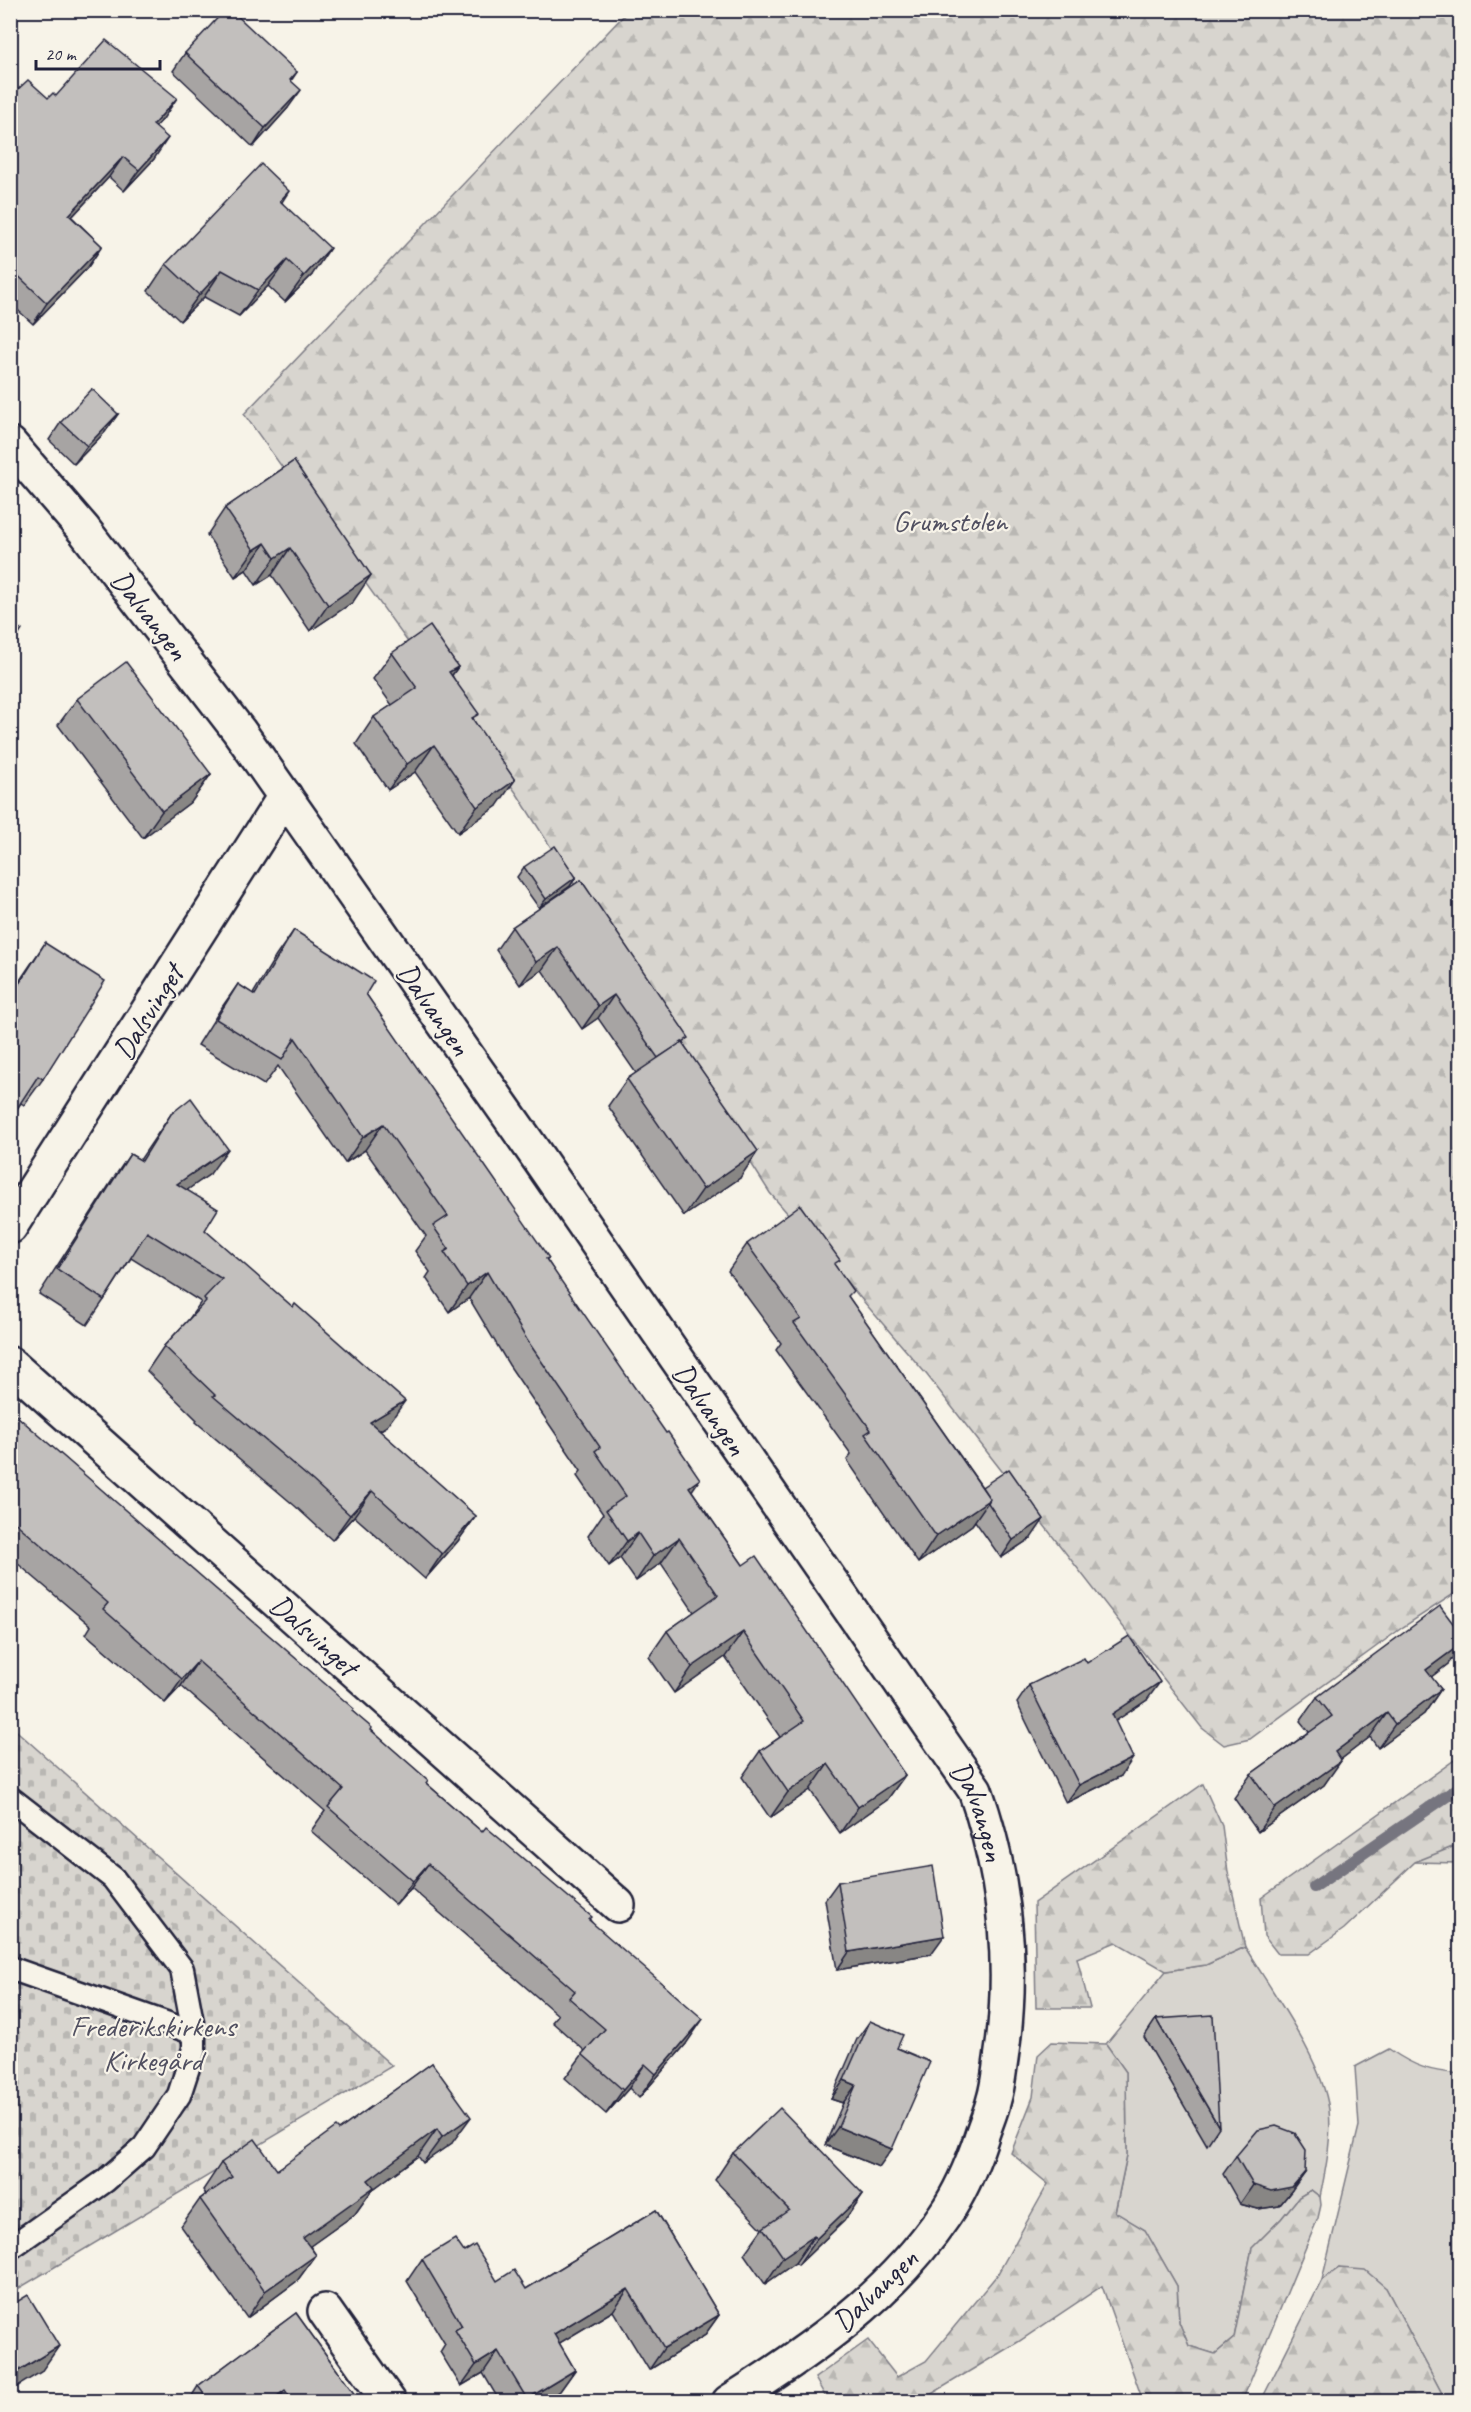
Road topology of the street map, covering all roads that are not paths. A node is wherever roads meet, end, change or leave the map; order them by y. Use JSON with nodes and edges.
{"nodes":[{"id":1,"x":10,"y":444,"type":"edge"},
{"id":2,"x":285,"y":796,"type":"junction"},
{"id":3,"x":10,"y":1227,"type":"edge"},
{"id":4,"x":10,"y":1364,"type":"edge"},
{"id":5,"x":10,"y":1798,"type":"edge"},
{"id":6,"x":618,"y":1905,"type":"dead end"},
{"id":7,"x":10,"y":1968,"type":"edge"},
{"id":8,"x":194,"y":2032,"type":"junction"},
{"id":9,"x":10,"y":2248,"type":"edge"},
{"id":10,"x":325,"y":2311,"type":"dead end"},
{"id":11,"x":389,"y":2402,"type":"edge"},
{"id":12,"x":729,"y":2402,"type":"edge"}],
"edges":[{"from":1,"to":2,"type":"street","name":"Dalvangen"},
{"from":2,"to":3,"type":"street","name":"Dalsvinget"},
{"from":2,"to":12,"type":"street","name":"Dalvangen"},
{"from":4,"to":6,"type":"street","name":"Dalsvinget"},
{"from":5,"to":8,"type":"lane"},
{"from":7,"to":8,"type":"lane"},
{"from":8,"to":9,"type":"lane"},
{"from":10,"to":11,"type":"street"}]}
